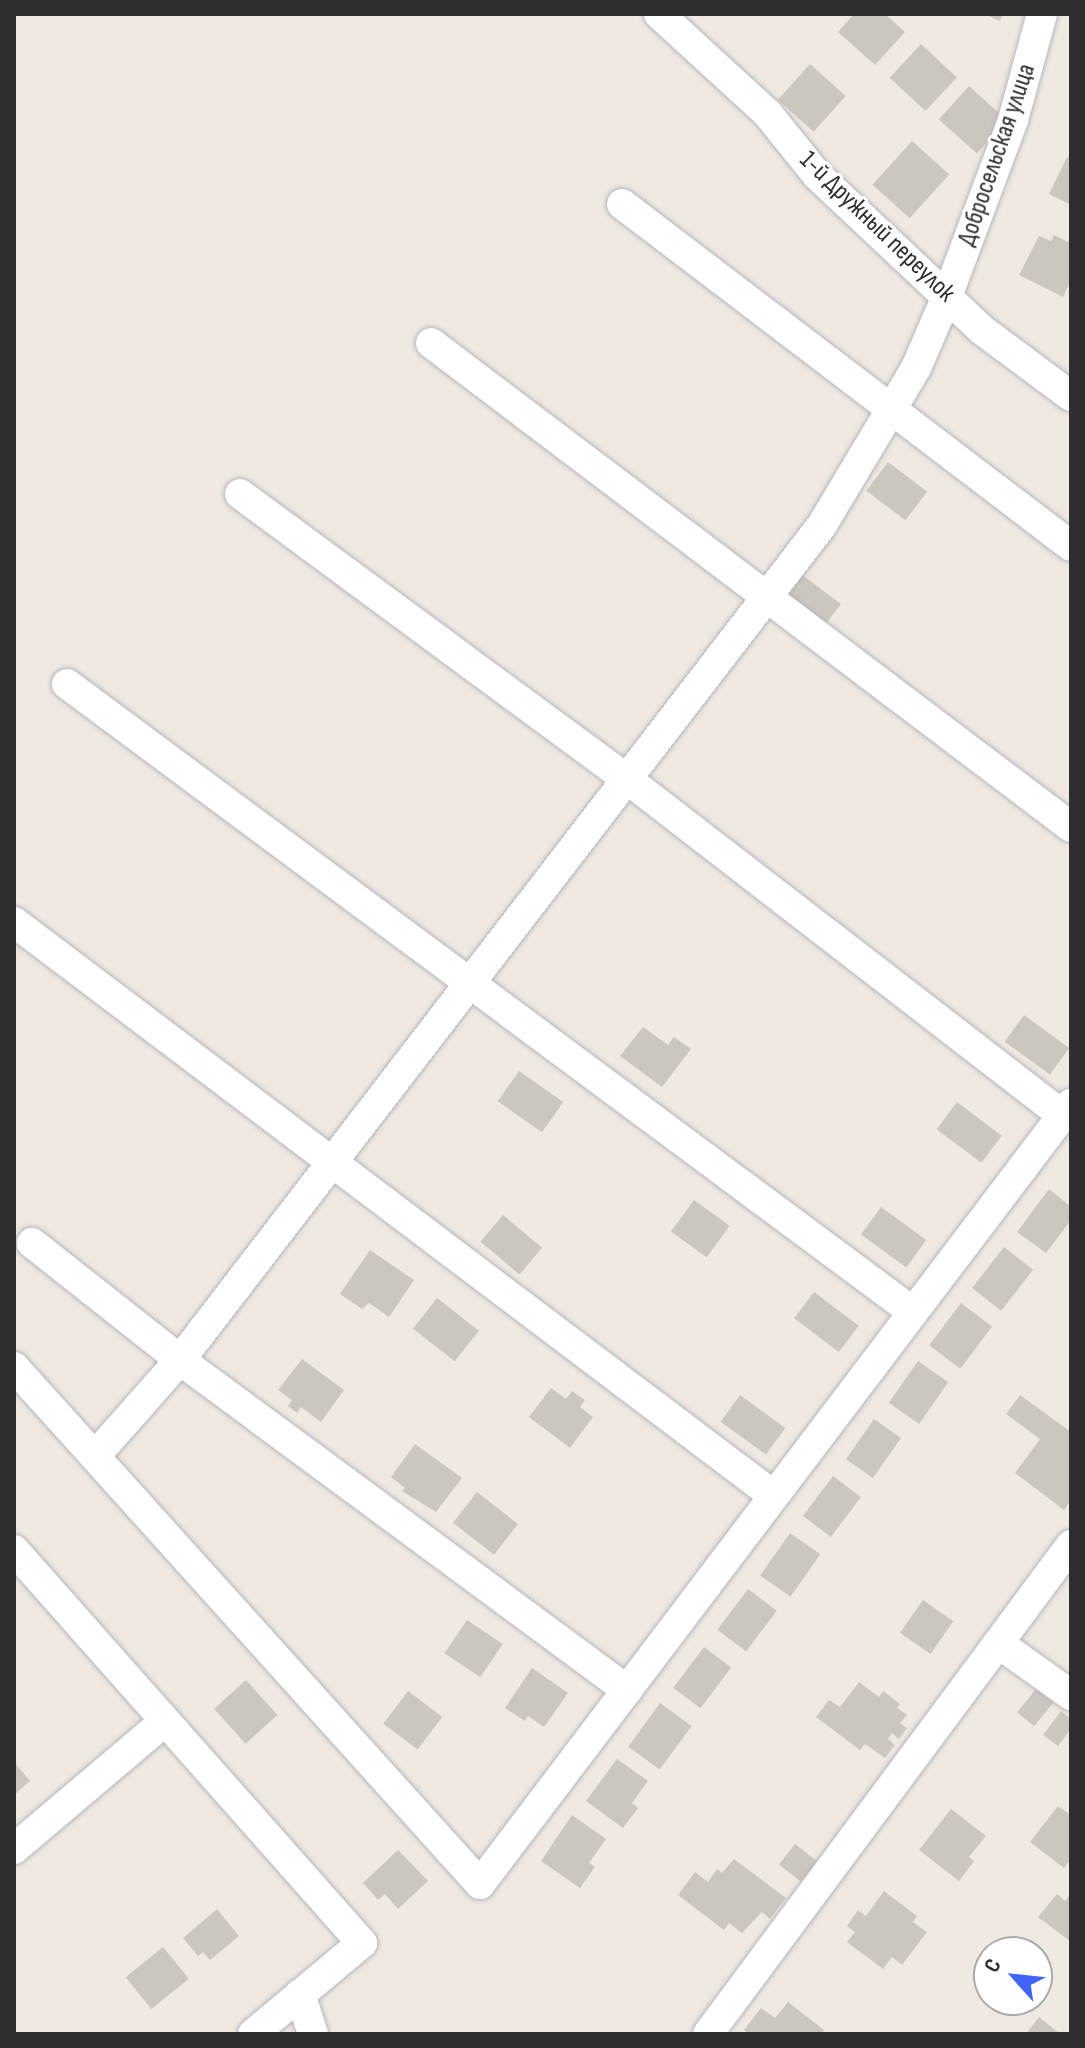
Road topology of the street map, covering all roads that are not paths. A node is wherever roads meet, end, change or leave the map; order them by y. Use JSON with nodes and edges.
{"nodes":[{"id":1,"x":659,"y":14,"type":"edge"},
{"id":2,"x":1042,"y":14,"type":"edge"},
{"id":3,"x":622,"y":204,"type":"dead end"},
{"id":4,"x":948,"y":294,"type":"junction"},
{"id":5,"x":431,"y":343,"type":"dead end"},
{"id":6,"x":1071,"y":396,"type":"edge"},
{"id":7,"x":893,"y":407,"type":"junction"},
{"id":8,"x":240,"y":494,"type":"dead end"},
{"id":9,"x":1071,"y":546,"type":"edge"},
{"id":10,"x":765,"y":599,"type":"junction"},
{"id":11,"x":67,"y":684,"type":"dead end"},
{"id":12,"x":627,"y":779,"type":"junction"},
{"id":13,"x":1071,"y":827,"type":"edge"},
{"id":14,"x":14,"y":922,"type":"edge"},
{"id":15,"x":469,"y":985,"type":"junction"},
{"id":16,"x":1067,"y":1109,"type":"edge"},
{"id":17,"x":333,"y":1161,"type":"junction"},
{"id":18,"x":32,"y":1243,"type":"dead end"},
{"id":19,"x":913,"y":1312,"type":"junction"},
{"id":20,"x":180,"y":1360,"type":"junction"},
{"id":21,"x":14,"y":1367,"type":"edge"},
{"id":22,"x":95,"y":1456,"type":"junction"},
{"id":23,"x":774,"y":1496,"type":"junction"},
{"id":24,"x":1071,"y":1545,"type":"edge"},
{"id":25,"x":14,"y":1550,"type":"edge"},
{"id":26,"x":998,"y":1643,"type":"junction"},
{"id":27,"x":627,"y":1690,"type":"junction"},
{"id":28,"x":1071,"y":1695,"type":"edge"},
{"id":29,"x":165,"y":1721,"type":"junction"},
{"id":30,"x":14,"y":1849,"type":"edge"},
{"id":31,"x":300,"y":1994,"type":"junction"},
{"id":32,"x":253,"y":2034,"type":"edge"},
{"id":33,"x":313,"y":2034,"type":"edge"},
{"id":34,"x":708,"y":2034,"type":"edge"}],
"edges":[{"from":1,"to":4,"type":"street","name":"1-й Дружный переулок"},
{"from":2,"to":4,"type":"street","name":"Добросельская улица"},
{"from":3,"to":7,"type":"street"},
{"from":4,"to":6,"type":"street","name":"1-й Дружный переулок"},
{"from":4,"to":7,"type":"street","name":"Добросельская улица"},
{"from":5,"to":10,"type":"street"},
{"from":7,"to":9,"type":"street"},
{"from":7,"to":10,"type":"street","name":"Добросельская улица"},
{"from":8,"to":12,"type":"street"},
{"from":10,"to":12,"type":"street","name":"Добросельская улица"},
{"from":10,"to":13,"type":"street"},
{"from":11,"to":15,"type":"street"},
{"from":12,"to":15,"type":"street","name":"Добросельская улица"},
{"from":12,"to":16,"type":"street"},
{"from":14,"to":17,"type":"street"},
{"from":15,"to":17,"type":"street","name":"Добросельская улица"},
{"from":15,"to":19,"type":"street"},
{"from":16,"to":19,"type":"street"},
{"from":17,"to":20,"type":"street","name":"Добросельская улица"},
{"from":17,"to":23,"type":"street"},
{"from":18,"to":20,"type":"street"},
{"from":19,"to":23,"type":"street"},
{"from":20,"to":22,"type":"street","name":"Добросельская улица"},
{"from":20,"to":27,"type":"street"},
{"from":21,"to":22,"type":"street"},
{"from":22,"to":27,"type":"street"},
{"from":23,"to":27,"type":"street"},
{"from":24,"to":26,"type":"street"},
{"from":25,"to":29,"type":"street"},
{"from":26,"to":28,"type":"street"},
{"from":26,"to":34,"type":"street"},
{"from":29,"to":30,"type":"street"},
{"from":29,"to":31,"type":"street"},
{"from":31,"to":32,"type":"street"},
{"from":31,"to":33,"type":"street"}]}
